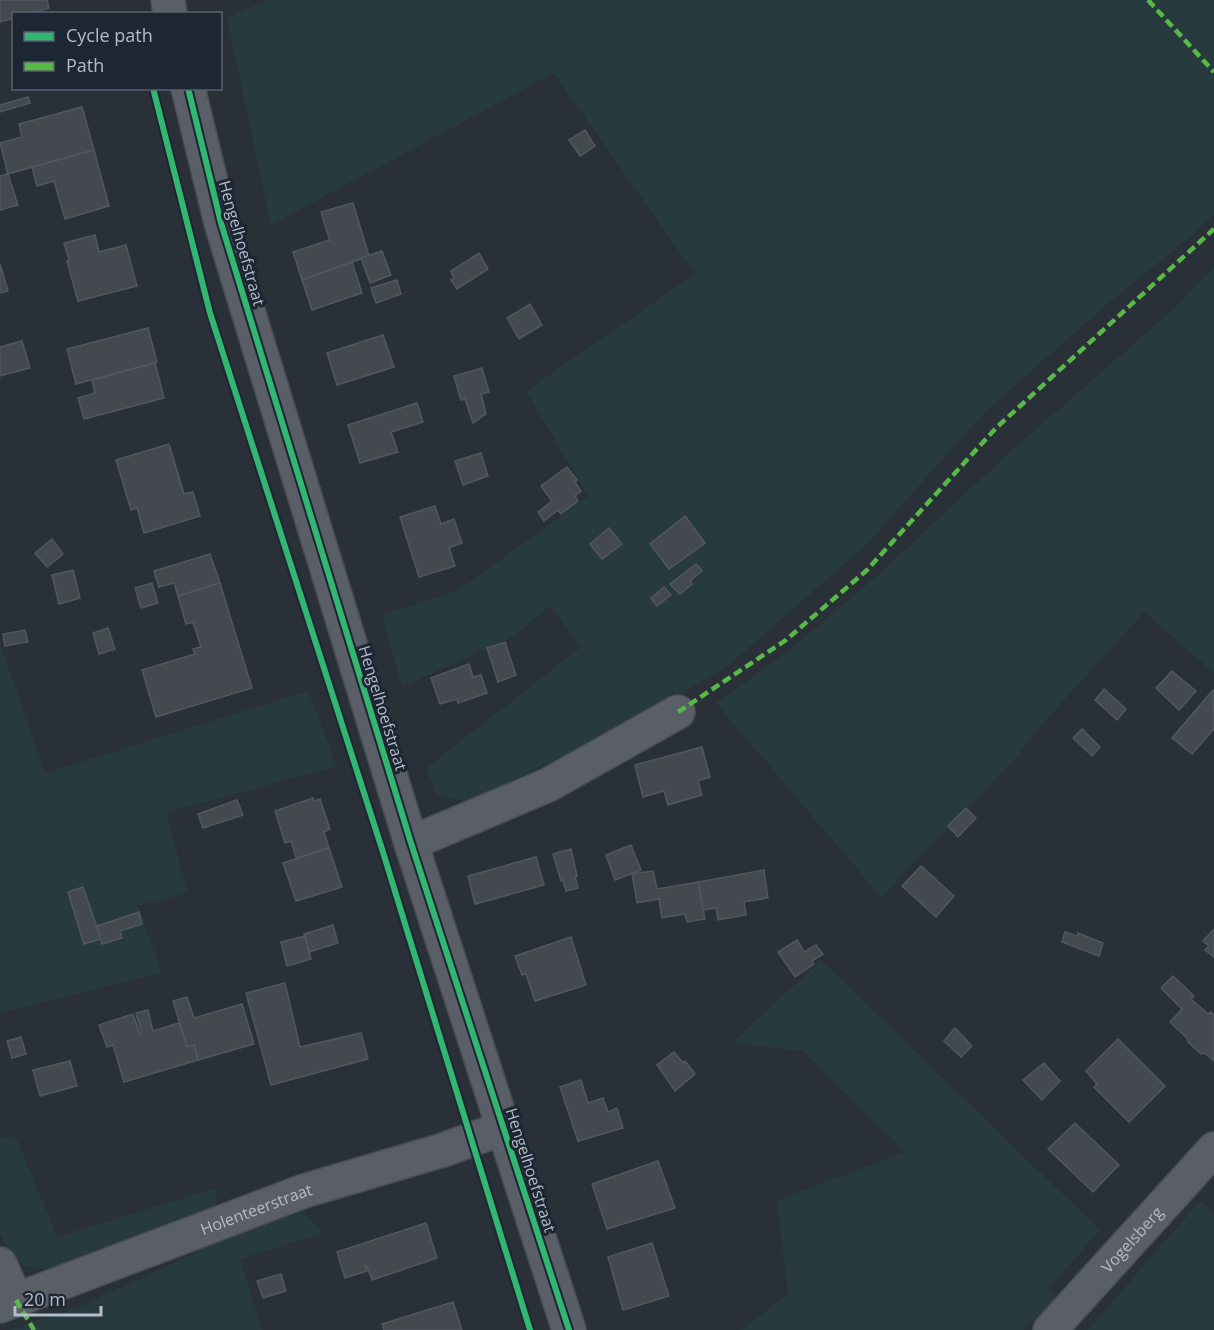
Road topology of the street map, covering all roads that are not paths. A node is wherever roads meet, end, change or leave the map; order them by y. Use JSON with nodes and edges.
{"nodes":[{"id":1,"x":188,"y":90,"type":"edge"},
{"id":2,"x":678,"y":712,"type":"dead end"},
{"id":3,"x":411,"y":843,"type":"junction"},
{"id":4,"x":503,"y":1128,"type":"junction"},
{"id":5,"x":1214,"y":1149,"type":"edge"},
{"id":6,"x":0,"y":1264,"type":"edge"},
{"id":7,"x":8,"y":1303,"type":"edge"},
{"id":8,"x":569,"y":1330,"type":"edge"},
{"id":9,"x":1050,"y":1330,"type":"edge"}],
"edges":[{"from":1,"to":3,"type":"street","name":"Hengelhoefstraat"},
{"from":2,"to":3,"type":"street"},
{"from":3,"to":4,"type":"street","name":"Hengelhoefstraat"},
{"from":4,"to":7,"type":"street","name":"Holenteerstraat"},
{"from":4,"to":8,"type":"street","name":"Hengelhoefstraat"},
{"from":5,"to":9,"type":"street","name":"Vogelsberg"},
{"from":6,"to":7,"type":"street","name":"Holenteerstraat"}]}
